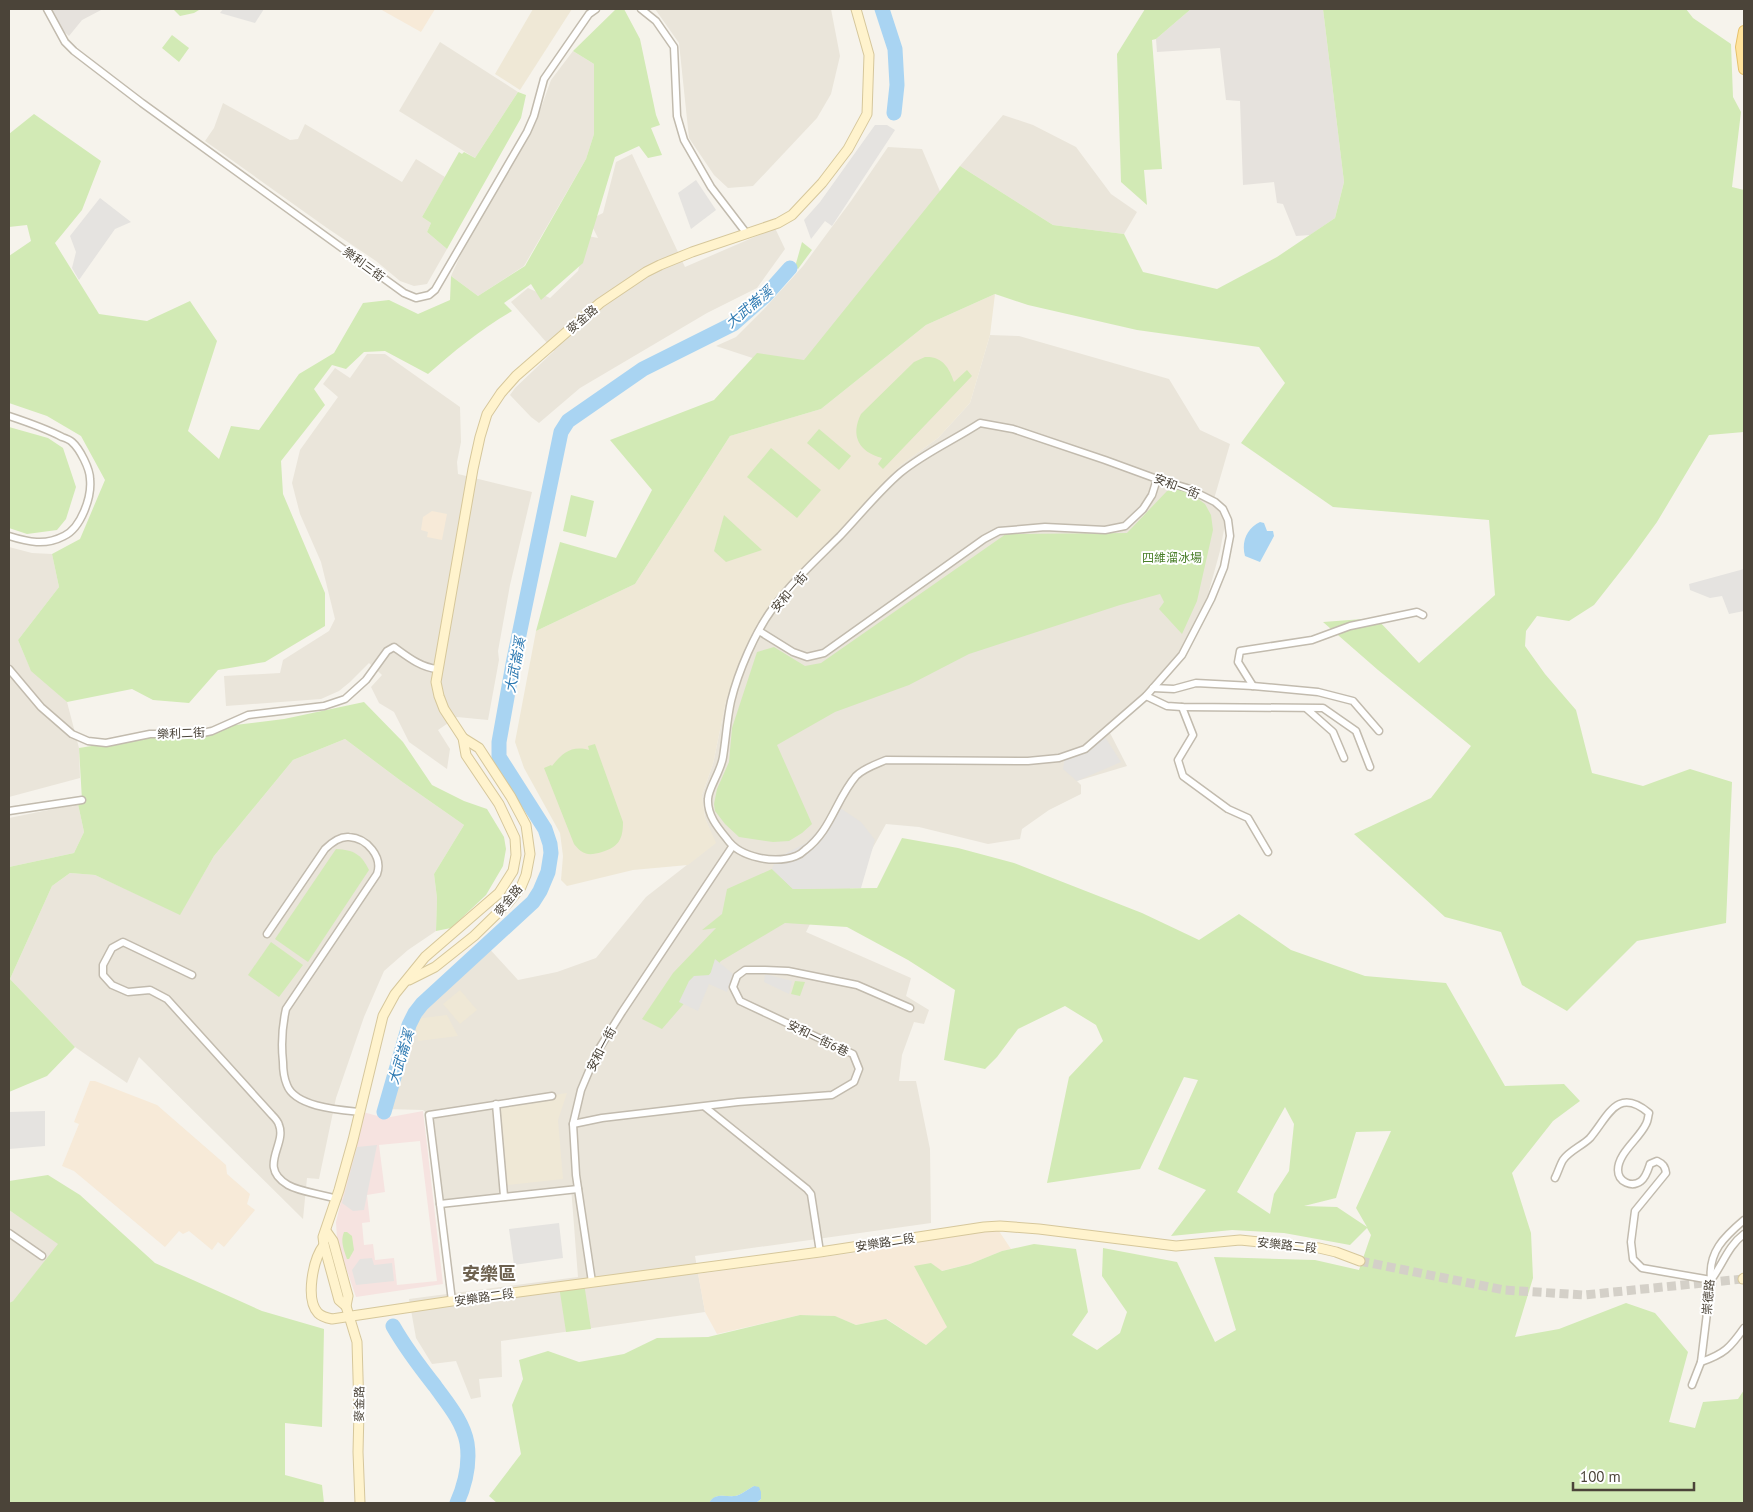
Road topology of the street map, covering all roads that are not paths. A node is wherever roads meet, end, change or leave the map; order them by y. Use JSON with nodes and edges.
{"nodes":[{"id":1,"x":47,"y":9,"type":"edge"},
{"id":2,"x":596,"y":9,"type":"edge"},
{"id":3,"x":641,"y":9,"type":"edge"},
{"id":4,"x":856,"y":9,"type":"edge"},
{"id":5,"x":1744,"y":31,"type":"edge"},
{"id":6,"x":1744,"y":69,"type":"edge"},
{"id":7,"x":746,"y":234,"type":"junction"},
{"id":8,"x":9,"y":416,"type":"edge"},
{"id":9,"x":1157,"y":479,"type":"junction"},
{"id":10,"x":9,"y":536,"type":"edge"},
{"id":11,"x":1423,"y":615,"type":"dead end"},
{"id":12,"x":759,"y":632,"type":"junction"},
{"id":13,"x":9,"y":669,"type":"edge"},
{"id":14,"x":437,"y":669,"type":"junction"},
{"id":15,"x":1253,"y":686,"type":"junction"},
{"id":16,"x":1154,"y":688,"type":"junction"},
{"id":17,"x":1146,"y":696,"type":"junction"},
{"id":18,"x":1182,"y":707,"type":"junction"},
{"id":19,"x":1307,"y":709,"type":"junction"},
{"id":20,"x":1379,"y":731,"type":"dead end"},
{"id":21,"x":463,"y":738,"type":"junction"},
{"id":22,"x":1344,"y":758,"type":"dead end"},
{"id":23,"x":1370,"y":767,"type":"dead end"},
{"id":24,"x":82,"y":800,"type":"dead end"},
{"id":25,"x":9,"y":811,"type":"edge"},
{"id":26,"x":732,"y":847,"type":"junction"},
{"id":27,"x":1268,"y":852,"type":"dead end"},
{"id":28,"x":463,"y":924,"type":"junction"},
{"id":29,"x":267,"y":934,"type":"dead end"},
{"id":30,"x":474,"y":936,"type":"junction"},
{"id":31,"x":192,"y":976,"type":"dead end"},
{"id":32,"x":407,"y":981,"type":"junction"},
{"id":33,"x":910,"y":1008,"type":"dead end"},
{"id":34,"x":552,"y":1096,"type":"dead end"},
{"id":35,"x":496,"y":1104,"type":"junction"},
{"id":36,"x":705,"y":1107,"type":"junction"},
{"id":37,"x":360,"y":1112,"type":"junction"},
{"id":38,"x":573,"y":1124,"type":"junction"},
{"id":39,"x":1556,"y":1178,"type":"dead end"},
{"id":40,"x":578,"y":1189,"type":"junction"},
{"id":41,"x":504,"y":1196,"type":"junction"},
{"id":42,"x":336,"y":1198,"type":"junction"},
{"id":43,"x":440,"y":1204,"type":"junction"},
{"id":44,"x":1744,"y":1220,"type":"edge"},
{"id":45,"x":326,"y":1231,"type":"junction"},
{"id":46,"x":9,"y":1233,"type":"edge"},
{"id":47,"x":1744,"y":1234,"type":"edge"},
{"id":48,"x":324,"y":1245,"type":"junction"},
{"id":49,"x":820,"y":1252,"type":"junction"},
{"id":50,"x":42,"y":1256,"type":"dead end"},
{"id":51,"x":1360,"y":1261,"type":"tunnel mouth"},
{"id":52,"x":1711,"y":1280,"type":"junction"},
{"id":53,"x":592,"y":1282,"type":"junction"},
{"id":54,"x":452,"y":1301,"type":"junction"},
{"id":55,"x":346,"y":1306,"type":"junction"},
{"id":56,"x":350,"y":1317,"type":"junction"},
{"id":57,"x":1744,"y":1328,"type":"edge"},
{"id":58,"x":1701,"y":1362,"type":"junction"},
{"id":59,"x":1692,"y":1385,"type":"dead end"},
{"id":60,"x":360,"y":1503,"type":"edge"}],
"edges":[{"from":1,"to":2,"type":"street","name":"樂利三街"},
{"from":3,"to":7,"type":"street"},
{"from":4,"to":7,"type":"street","name":"麥金路"},
{"from":5,"to":6,"type":"main road"},
{"from":7,"to":14,"type":"street","name":"麥金路"},
{"from":8,"to":10,"type":"street"},
{"from":9,"to":12,"type":"street"},
{"from":9,"to":12,"type":"street","name":"安和一街"},
{"from":9,"to":16,"type":"street","name":"安和一街"},
{"from":11,"to":15,"type":"street"},
{"from":12,"to":26,"type":"street","name":"安和一街"},
{"from":13,"to":14,"type":"street","name":"樂利二街"},
{"from":14,"to":21,"type":"street","name":"麥金路"},
{"from":15,"to":16,"type":"street"},
{"from":15,"to":20,"type":"street"},
{"from":16,"to":17,"type":"street","name":"安和一街"},
{"from":17,"to":18,"type":"street"},
{"from":17,"to":26,"type":"street","name":"安和一街"},
{"from":18,"to":19,"type":"street"},
{"from":18,"to":27,"type":"street"},
{"from":19,"to":22,"type":"street"},
{"from":19,"to":23,"type":"street"},
{"from":21,"to":28,"type":"street","name":"麥金路"},
{"from":21,"to":30,"type":"street","name":"麥金路"},
{"from":24,"to":25,"type":"street"},
{"from":26,"to":38,"type":"street","name":"安和一街"},
{"from":28,"to":30,"type":"street"},
{"from":28,"to":32,"type":"street","name":"麥金路"},
{"from":29,"to":37,"type":"street"},
{"from":30,"to":32,"type":"street","name":"麥金路"},
{"from":31,"to":42,"type":"street"},
{"from":32,"to":37,"type":"street","name":"麥金路"},
{"from":33,"to":36,"type":"street","name":"安和一街6巷"},
{"from":34,"to":35,"type":"street"},
{"from":35,"to":41,"type":"street"},
{"from":35,"to":43,"type":"street"},
{"from":36,"to":38,"type":"street","name":"安和一街6巷"},
{"from":36,"to":49,"type":"street"},
{"from":37,"to":42,"type":"street","name":"麥金路"},
{"from":38,"to":40,"type":"street","name":"安和一街"},
{"from":39,"to":52,"type":"street"},
{"from":40,"to":41,"type":"street"},
{"from":40,"to":53,"type":"street","name":"安和一街"},
{"from":41,"to":43,"type":"street"},
{"from":42,"to":45,"type":"street","name":"麥金路"},
{"from":43,"to":54,"type":"street"},
{"from":44,"to":52,"type":"street","name":"崇德路"},
{"from":45,"to":48,"type":"street","name":"麥金路"},
{"from":45,"to":55,"type":"street","name":"麥金路"},
{"from":46,"to":50,"type":"street"},
{"from":47,"to":52,"type":"street"},
{"from":48,"to":55,"type":"street","name":"麥金路"},
{"from":48,"to":56,"type":"street"},
{"from":49,"to":51,"type":"street","name":"安樂路二段"},
{"from":49,"to":53,"type":"street","name":"安樂路二段"},
{"from":52,"to":58,"type":"street","name":"崇德路"},
{"from":53,"to":54,"type":"street","name":"安樂路二段"},
{"from":54,"to":56,"type":"street","name":"安樂路二段"},
{"from":55,"to":56,"type":"street","name":"麥金路"},
{"from":56,"to":60,"type":"street","name":"麥金路"},
{"from":57,"to":58,"type":"street"},
{"from":58,"to":59,"type":"street","name":"崇德路"}]}
